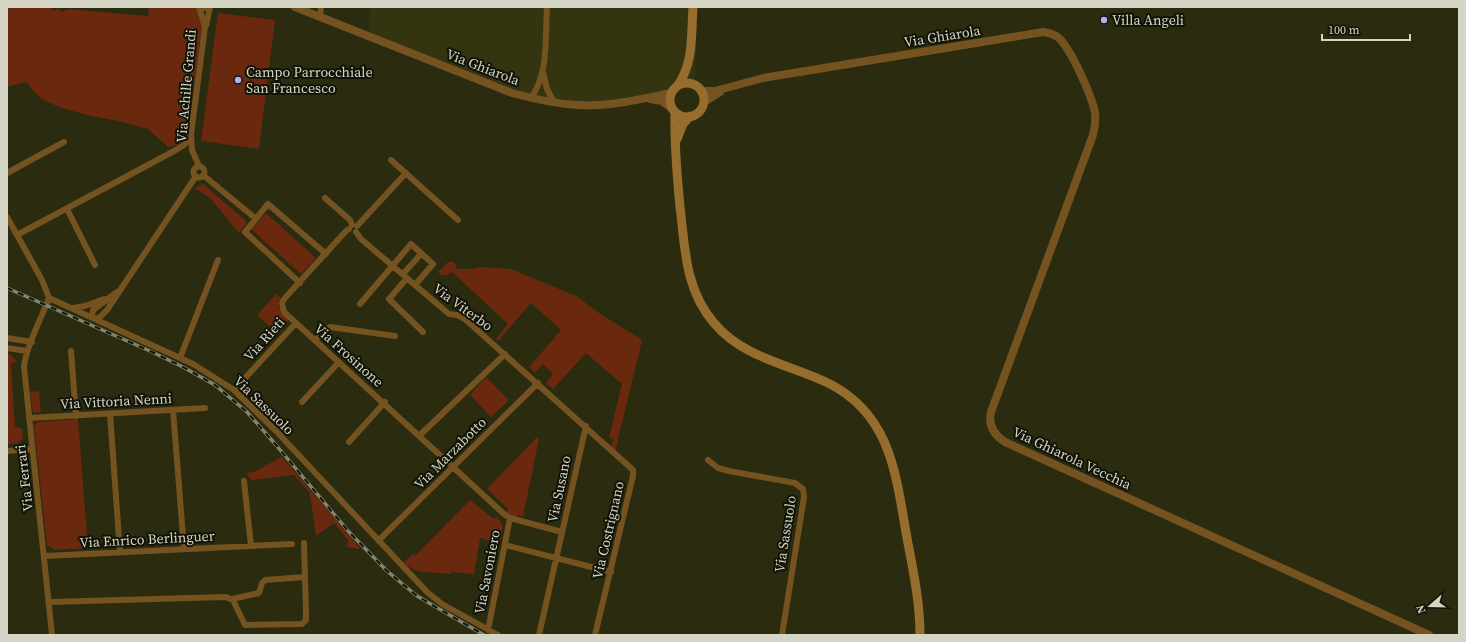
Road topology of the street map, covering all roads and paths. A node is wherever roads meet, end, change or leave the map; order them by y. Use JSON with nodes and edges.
{"nodes":[{"id":1,"x":200,"y":7,"type":"edge"},
{"id":2,"x":210,"y":7,"type":"edge"},
{"id":3,"x":295,"y":7,"type":"edge"},
{"id":4,"x":321,"y":7,"type":"edge"},
{"id":5,"x":547,"y":7,"type":"edge"},
{"id":6,"x":693,"y":7,"type":"edge"},
{"id":7,"x":320,"y":16,"type":"junction"},
{"id":8,"x":205,"y":27,"type":"junction"},
{"id":9,"x":689,"y":62,"type":"junction"},
{"id":10,"x":543,"y":72,"type":"junction"},
{"id":11,"x":694,"y":84,"type":"junction"},
{"id":12,"x":678,"y":85,"type":"junction"},
{"id":13,"x":724,"y":89,"type":"junction"},
{"id":14,"x":701,"y":91,"type":"junction"},
{"id":15,"x":670,"y":93,"type":"junction"},
{"id":16,"x":531,"y":98,"type":"junction"},
{"id":17,"x":645,"y":98,"type":"junction"},
{"id":18,"x":554,"y":102,"type":"junction"},
{"id":19,"x":704,"y":102,"type":"junction"},
{"id":20,"x":673,"y":110,"type":"junction"},
{"id":21,"x":690,"y":116,"type":"junction"},
{"id":22,"x":191,"y":134,"type":"junction"},
{"id":23,"x":1093,"y":135,"type":"joint"},
{"id":24,"x":64,"y":142,"type":"dead end"},
{"id":25,"x":674,"y":148,"type":"junction"},
{"id":26,"x":391,"y":160,"type":"dead end"},
{"id":27,"x":198,"y":166,"type":"junction"},
{"id":28,"x":7,"y":173,"type":"edge"},
{"id":29,"x":406,"y":173,"type":"junction"},
{"id":30,"x":204,"y":175,"type":"junction"},
{"id":31,"x":196,"y":176,"type":"junction"},
{"id":32,"x":325,"y":198,"type":"dead end"},
{"id":33,"x":67,"y":209,"type":"junction"},
{"id":34,"x":7,"y":216,"type":"edge"},
{"id":35,"x":255,"y":218,"type":"junction"},
{"id":36,"x":458,"y":220,"type":"dead end"},
{"id":37,"x":354,"y":228,"type":"junction"},
{"id":38,"x":17,"y":235,"type":"junction"},
{"id":39,"x":326,"y":254,"type":"junction"},
{"id":40,"x":421,"y":254,"type":"junction"},
{"id":41,"x":218,"y":260,"type":"dead end"},
{"id":42,"x":95,"y":265,"type":"dead end"},
{"id":43,"x":393,"y":266,"type":"junction"},
{"id":44,"x":405,"y":276,"type":"junction"},
{"id":45,"x":300,"y":282,"type":"junction"},
{"id":46,"x":415,"y":284,"type":"junction"},
{"id":47,"x":121,"y":289,"type":"junction"},
{"id":48,"x":111,"y":296,"type":"junction"},
{"id":49,"x":49,"y":298,"type":"junction"},
{"id":50,"x":360,"y":304,"type":"dead end"},
{"id":51,"x":110,"y":305,"type":"junction"},
{"id":52,"x":71,"y":308,"type":"junction"},
{"id":53,"x":95,"y":319,"type":"junction"},
{"id":54,"x":296,"y":322,"type":"junction"},
{"id":55,"x":108,"y":326,"type":"junction"},
{"id":56,"x":423,"y":332,"type":"dead end"},
{"id":57,"x":395,"y":336,"type":"dead end"},
{"id":58,"x":7,"y":338,"type":"edge"},
{"id":59,"x":315,"y":340,"type":"junction"},
{"id":60,"x":32,"y":342,"type":"junction"},
{"id":61,"x":7,"y":348,"type":"edge"},
{"id":62,"x":27,"y":350,"type":"junction"},
{"id":63,"x":70,"y":351,"type":"dead end"},
{"id":64,"x":505,"y":354,"type":"junction"},
{"id":65,"x":180,"y":358,"type":"junction"},
{"id":66,"x":339,"y":362,"type":"junction"},
{"id":67,"x":538,"y":383,"type":"junction"},
{"id":68,"x":234,"y":390,"type":"junction"},
{"id":69,"x":302,"y":402,"type":"dead end"},
{"id":70,"x":385,"y":402,"type":"junction"},
{"id":71,"x":205,"y":408,"type":"dead end"},
{"id":72,"x":173,"y":410,"type":"junction"},
{"id":73,"x":110,"y":414,"type":"junction"},
{"id":74,"x":76,"y":416,"type":"junction"},
{"id":75,"x":29,"y":418,"type":"junction"},
{"id":76,"x":586,"y":426,"type":"junction"},
{"id":77,"x":420,"y":435,"type":"junction"},
{"id":78,"x":349,"y":442,"type":"dead end"},
{"id":79,"x":32,"y":449,"type":"junction"},
{"id":80,"x":7,"y":451,"type":"edge"},
{"id":81,"x":708,"y":460,"type":"dead end"},
{"id":82,"x":453,"y":467,"type":"junction"},
{"id":83,"x":244,"y":481,"type":"dead end"},
{"id":84,"x":510,"y":518,"type":"junction"},
{"id":85,"x":562,"y":532,"type":"junction"},
{"id":86,"x":378,"y":540,"type":"junction"},
{"id":87,"x":292,"y":544,"type":"dead end"},
{"id":88,"x":304,"y":544,"type":"dead end"},
{"id":89,"x":505,"y":545,"type":"junction"},
{"id":90,"x":251,"y":546,"type":"junction"},
{"id":91,"x":184,"y":549,"type":"junction"},
{"id":92,"x":120,"y":552,"type":"junction"},
{"id":93,"x":45,"y":556,"type":"junction"},
{"id":94,"x":557,"y":557,"type":"junction"},
{"id":95,"x":611,"y":572,"type":"junction"},
{"id":96,"x":305,"y":577,"type":"junction"},
{"id":97,"x":232,"y":599,"type":"junction"},
{"id":98,"x":49,"y":602,"type":"junction"},
{"id":99,"x":488,"y":630,"type":"junction"},
{"id":100,"x":52,"y":635,"type":"edge"},
{"id":101,"x":498,"y":635,"type":"edge"},
{"id":102,"x":539,"y":635,"type":"edge"},
{"id":103,"x":595,"y":635,"type":"edge"},
{"id":104,"x":782,"y":635,"type":"edge"},
{"id":105,"x":920,"y":635,"type":"edge"},
{"id":106,"x":1429,"y":635,"type":"edge"}],
"edges":[{"from":1,"to":2,"type":"street"},
{"from":1,"to":8,"type":"street","name":"Via Achille Grandi"},
{"from":2,"to":8,"type":"street"},
{"from":3,"to":7,"type":"street","name":"Via Ghiarola"},
{"from":4,"to":7,"type":"street"},
{"from":5,"to":10,"type":"street"},
{"from":6,"to":9,"type":"main road"},
{"from":7,"to":16,"type":"street","name":"Via Ghiarola"},
{"from":8,"to":22,"type":"street","name":"Via Achille Grandi"},
{"from":9,"to":11,"type":"main road"},
{"from":9,"to":12,"type":"main road"},
{"from":10,"to":16,"type":"street"},
{"from":10,"to":18,"type":"street"},
{"from":11,"to":12,"type":"main road"},
{"from":11,"to":14,"type":"main road"},
{"from":12,"to":15,"type":"main road"},
{"from":13,"to":14,"type":"street","name":"Via Ghiarola"},
{"from":13,"to":19,"type":"street","name":"Via Ghiarola"},
{"from":13,"to":23,"type":"street","name":"Via Ghiarola"},
{"from":14,"to":19,"type":"main road"},
{"from":15,"to":17,"type":"street","name":"Via Ghiarola"},
{"from":15,"to":20,"type":"main road"},
{"from":16,"to":18,"type":"street","name":"Via Ghiarola"},
{"from":17,"to":18,"type":"street","name":"Via Ghiarola"},
{"from":17,"to":20,"type":"street"},
{"from":19,"to":21,"type":"main road"},
{"from":20,"to":21,"type":"main road"},
{"from":20,"to":25,"type":"main road"},
{"from":21,"to":25,"type":"main road"},
{"from":22,"to":27,"type":"street","name":"Via Achille Grandi"},
{"from":22,"to":33,"type":"street"},
{"from":23,"to":106,"type":"street","name":"Via Ghiarola Vecchia"},
{"from":24,"to":28,"type":"street"},
{"from":25,"to":105,"type":"main road"},
{"from":26,"to":29,"type":"street"},
{"from":27,"to":30,"type":"street"},
{"from":27,"to":31,"type":"street"},
{"from":29,"to":36,"type":"street"},
{"from":29,"to":37,"type":"street","name":"Via Frosinone"},
{"from":30,"to":31,"type":"street"},
{"from":30,"to":35,"type":"street"},
{"from":31,"to":47,"type":"street"},
{"from":32,"to":37,"type":"street","name":"Via Viterbo"},
{"from":33,"to":38,"type":"street"},
{"from":33,"to":42,"type":"street"},
{"from":34,"to":38,"type":"street"},
{"from":35,"to":39,"type":"street"},
{"from":35,"to":45,"type":"street"},
{"from":37,"to":39,"type":"street","name":"Via Frosinone"},
{"from":37,"to":43,"type":"street","name":"Via Viterbo"},
{"from":38,"to":49,"type":"street"},
{"from":39,"to":45,"type":"street","name":"Via Frosinone"},
{"from":40,"to":43,"type":"street"},
{"from":40,"to":44,"type":"street"},
{"from":40,"to":46,"type":"street"},
{"from":41,"to":65,"type":"street"},
{"from":43,"to":44,"type":"street","name":"Via Viterbo"},
{"from":43,"to":50,"type":"street"},
{"from":44,"to":46,"type":"street","name":"Via Viterbo"},
{"from":44,"to":56,"type":"street"},
{"from":45,"to":54,"type":"street","name":"Via Frosinone"},
{"from":46,"to":64,"type":"street","name":"Via Viterbo"},
{"from":47,"to":48,"type":"street"},
{"from":47,"to":51,"type":"street"},
{"from":48,"to":52,"type":"street"},
{"from":48,"to":53,"type":"street"},
{"from":49,"to":52,"type":"street","name":"Via Sassuolo"},
{"from":49,"to":60,"type":"street","name":"Via Ferrari"},
{"from":51,"to":53,"type":"street"},
{"from":51,"to":55,"type":"street"},
{"from":52,"to":53,"type":"street","name":"Via Sassuolo"},
{"from":53,"to":55,"type":"street","name":"Via Sassuolo"},
{"from":54,"to":59,"type":"street","name":"Via Frosinone"},
{"from":54,"to":68,"type":"street","name":"Via Rieti"},
{"from":55,"to":65,"type":"street","name":"Via Sassuolo"},
{"from":57,"to":59,"type":"street"},
{"from":58,"to":60,"type":"street"},
{"from":59,"to":66,"type":"street","name":"Via Frosinone"},
{"from":60,"to":62,"type":"street","name":"Via Ferrari"},
{"from":61,"to":62,"type":"street"},
{"from":62,"to":75,"type":"street","name":"Via Ferrari"},
{"from":63,"to":74,"type":"street"},
{"from":64,"to":67,"type":"street","name":"Via Viterbo"},
{"from":64,"to":77,"type":"street"},
{"from":65,"to":68,"type":"street","name":"Via Sassuolo"},
{"from":66,"to":69,"type":"street"},
{"from":66,"to":70,"type":"street","name":"Via Frosinone"},
{"from":67,"to":76,"type":"street","name":"Via Viterbo"},
{"from":67,"to":82,"type":"street","name":"Via Marzabotto"},
{"from":68,"to":86,"type":"street","name":"Via Sassuolo"},
{"from":70,"to":77,"type":"street","name":"Via Frosinone"},
{"from":70,"to":78,"type":"street"},
{"from":71,"to":72,"type":"street","name":"Via Vittoria Nenni"},
{"from":72,"to":73,"type":"street","name":"Via Vittoria Nenni"},
{"from":72,"to":91,"type":"street"},
{"from":73,"to":74,"type":"street","name":"Via Vittoria Nenni"},
{"from":73,"to":92,"type":"street"},
{"from":74,"to":75,"type":"street","name":"Via Vittoria Nenni"},
{"from":75,"to":79,"type":"street","name":"Via Ferrari"},
{"from":76,"to":85,"type":"street","name":"Via Susano"},
{"from":76,"to":95,"type":"street","name":"Via Costrignano"},
{"from":77,"to":82,"type":"street","name":"Via Frosinone"},
{"from":79,"to":80,"type":"street"},
{"from":79,"to":93,"type":"street","name":"Via Ferrari"},
{"from":81,"to":104,"type":"street","name":"Via Sassuolo"},
{"from":82,"to":84,"type":"street","name":"Via Frosinone"},
{"from":82,"to":86,"type":"street","name":"Via Marzabotto"},
{"from":83,"to":90,"type":"street"},
{"from":84,"to":85,"type":"street"},
{"from":84,"to":89,"type":"street","name":"Via Savoniero"},
{"from":85,"to":94,"type":"street","name":"Via Susano"},
{"from":86,"to":99,"type":"street","name":"Via Sassuolo"},
{"from":87,"to":90,"type":"street","name":"Via Enrico Berlinguer"},
{"from":88,"to":96,"type":"street"},
{"from":89,"to":94,"type":"street"},
{"from":89,"to":99,"type":"street","name":"Via Savoniero"},
{"from":90,"to":91,"type":"street","name":"Via Enrico Berlinguer"},
{"from":91,"to":92,"type":"street","name":"Via Enrico Berlinguer"},
{"from":92,"to":93,"type":"street","name":"Via Enrico Berlinguer"},
{"from":93,"to":98,"type":"street","name":"Via Ferrari"},
{"from":94,"to":95,"type":"street"},
{"from":94,"to":102,"type":"street","name":"Via Susano"},
{"from":95,"to":103,"type":"street","name":"Via Costrignano"},
{"from":96,"to":97,"type":"street"},
{"from":96,"to":97,"type":"street"},
{"from":97,"to":98,"type":"street"},
{"from":98,"to":100,"type":"street","name":"Via Ferrari"},
{"from":99,"to":101,"type":"street","name":"Via Sassuolo"}]}
